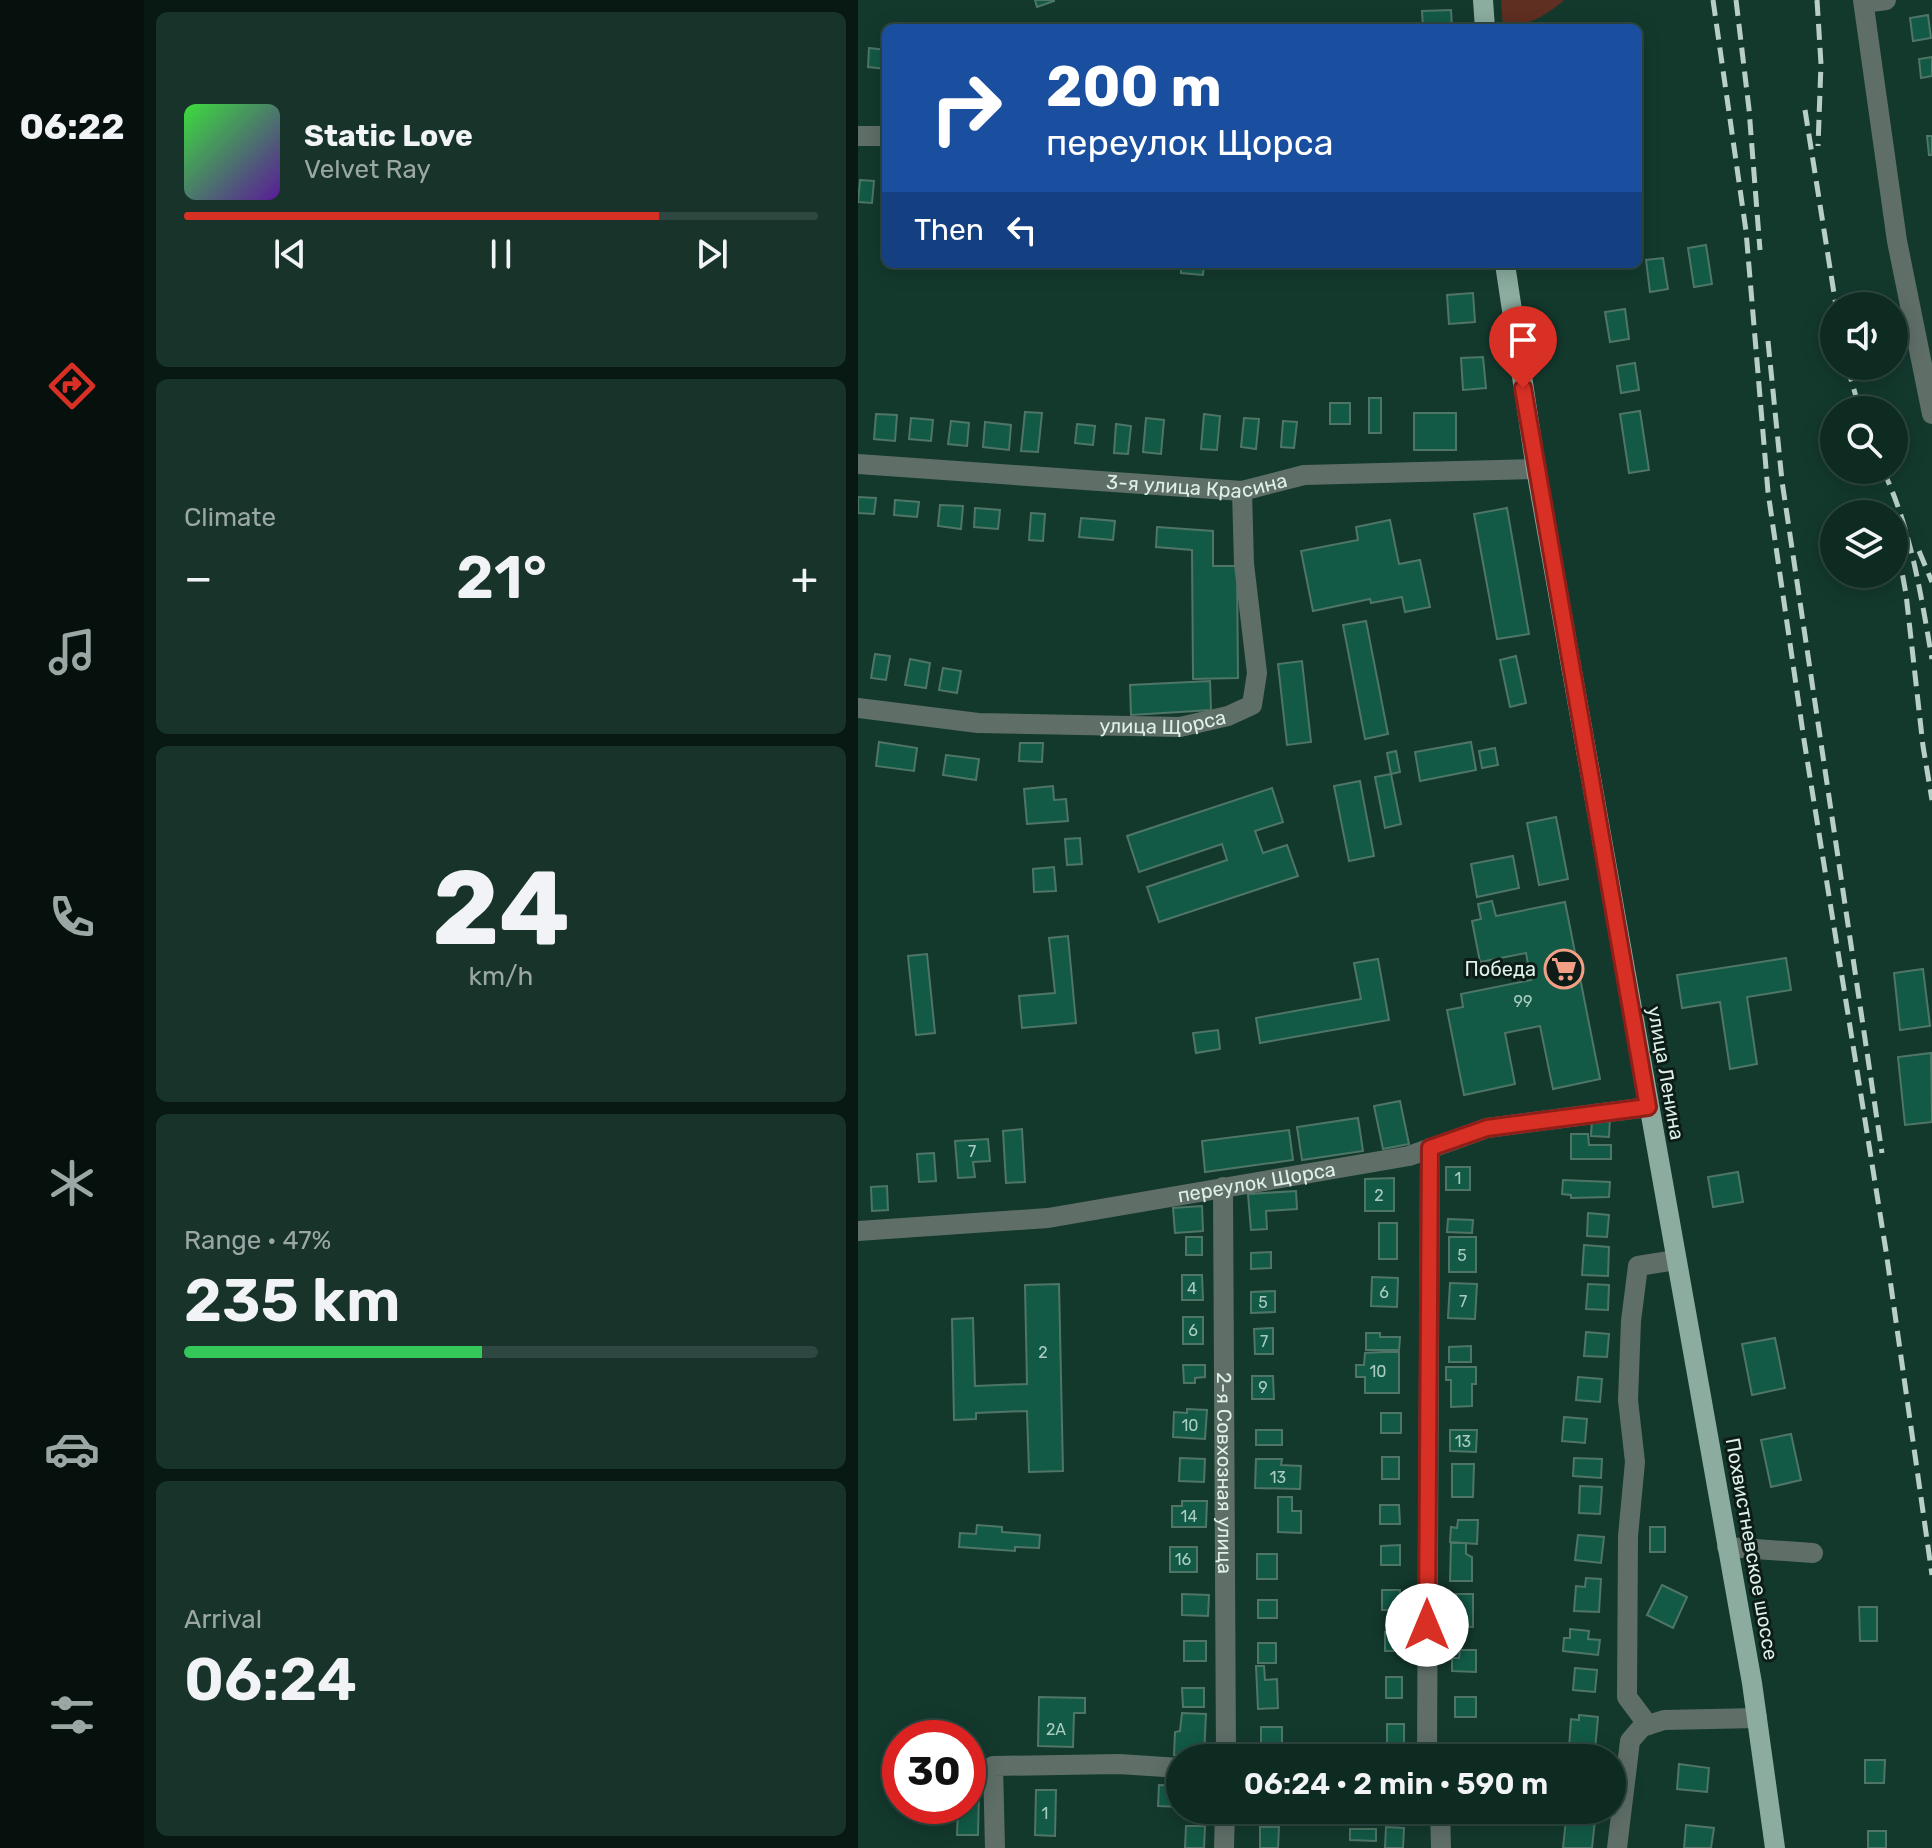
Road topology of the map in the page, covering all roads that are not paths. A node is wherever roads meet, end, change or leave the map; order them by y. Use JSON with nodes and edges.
{"nodes":[{"id":1,"x":1483,"y":0,"type":"edge"},
{"id":2,"x":1886,"y":0,"type":"edge"},
{"id":3,"x":1863,"y":1,"type":"edge"},
{"id":4,"x":1485,"y":24,"type":"edge"},
{"id":5,"x":858,"y":136,"type":"edge"},
{"id":6,"x":882,"y":136,"type":"edge"},
{"id":7,"x":1506,"y":268,"type":"edge"},
{"id":8,"x":1932,"y":414,"type":"edge"},
{"id":9,"x":858,"y":464,"type":"edge"},
{"id":10,"x":1536,"y":469,"type":"junction"},
{"id":11,"x":1242,"y":491,"type":"junction"},
{"id":12,"x":858,"y":708,"type":"edge"},
{"id":13,"x":1648,"y":1107,"type":"junction"},
{"id":14,"x":1430,"y":1148,"type":"junction"},
{"id":15,"x":1223,"y":1187,"type":"junction"},
{"id":16,"x":858,"y":1231,"type":"edge"},
{"id":17,"x":1676,"y":1260,"type":"junction"},
{"id":18,"x":1727,"y":1547,"type":"junction"},
{"id":19,"x":1813,"y":1553,"type":"dead end"},
{"id":20,"x":1757,"y":1718,"type":"junction"},
{"id":21,"x":1648,"y":1725,"type":"junction"},
{"id":22,"x":1226,"y":1744,"type":"edge"},
{"id":23,"x":1427,"y":1744,"type":"edge"},
{"id":24,"x":1166,"y":1767,"type":"edge"},
{"id":25,"x":1225,"y":1824,"type":"edge"},
{"id":26,"x":1440,"y":1824,"type":"edge"},
{"id":27,"x":995,"y":1848,"type":"edge"},
{"id":28,"x":1224,"y":1848,"type":"edge"},
{"id":29,"x":1441,"y":1848,"type":"edge"},
{"id":30,"x":1617,"y":1848,"type":"edge"},
{"id":31,"x":1775,"y":1848,"type":"edge"}],
"edges":[{"from":1,"to":4,"type":"main road"},
{"from":2,"to":3,"type":"street"},
{"from":3,"to":8,"type":"street"},
{"from":5,"to":6,"type":"street"},
{"from":7,"to":10,"type":"main road","name":"улица Ленина"},
{"from":9,"to":11,"type":"street","name":"3-я улица Красина"},
{"from":10,"to":11,"type":"street","name":"3-я улица Красина"},
{"from":10,"to":13,"type":"main road","name":"улица Ленина"},
{"from":11,"to":12,"type":"street","name":"улица Щорса"},
{"from":13,"to":14,"type":"street","name":"переулок Щорса"},
{"from":13,"to":17,"type":"main road","name":"улица Ленина"},
{"from":14,"to":15,"type":"street","name":"переулок Щорса"},
{"from":14,"to":23,"type":"street"},
{"from":15,"to":16,"type":"street","name":"переулок Щорса"},
{"from":15,"to":22,"type":"street","name":"2-я Совхозная улица"},
{"from":17,"to":18,"type":"main road","name":"Похвистневское шоссе"},
{"from":17,"to":21,"type":"street"},
{"from":18,"to":19,"type":"street"},
{"from":18,"to":20,"type":"main road","name":"Похвистневское шоссе"},
{"from":20,"to":21,"type":"street"},
{"from":20,"to":31,"type":"main road","name":"Похвистневское шоссе"},
{"from":21,"to":30,"type":"street"},
{"from":24,"to":27,"type":"street"},
{"from":25,"to":28,"type":"street"},
{"from":26,"to":29,"type":"street"}]}
